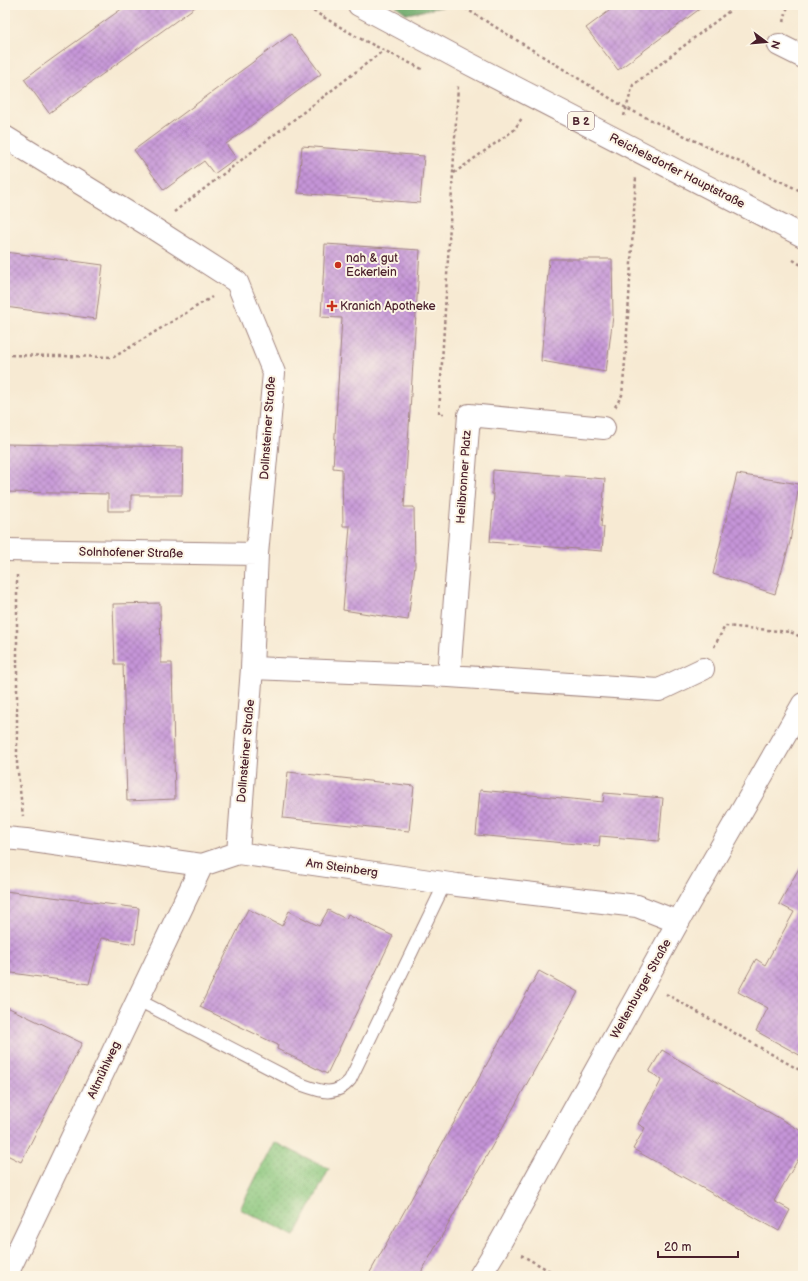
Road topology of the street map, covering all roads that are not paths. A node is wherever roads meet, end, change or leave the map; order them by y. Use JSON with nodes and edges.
{"nodes":[{"id":1,"x":359,"y":5,"type":"edge"},
{"id":2,"x":778,"y":45,"type":"dead end"},
{"id":3,"x":803,"y":57,"type":"edge"},
{"id":4,"x":5,"y":137,"type":"edge"},
{"id":5,"x":803,"y":236,"type":"edge"},
{"id":6,"x":604,"y":428,"type":"road end"},
{"id":7,"x":11,"y":550,"type":"edge"},
{"id":8,"x":257,"y":554,"type":"junction"},
{"id":9,"x":252,"y":668,"type":"junction"},
{"id":10,"x":703,"y":669,"type":"road end"},
{"id":11,"x":449,"y":676,"type":"junction"},
{"id":12,"x":803,"y":704,"type":"edge"},
{"id":13,"x":15,"y":839,"type":"edge"},
{"id":14,"x":238,"y":853,"type":"junction"},
{"id":15,"x":202,"y":865,"type":"junction"},
{"id":16,"x":444,"y":883,"type":"junction"},
{"id":17,"x":678,"y":922,"type":"junction"},
{"id":18,"x":138,"y":1000,"type":"junction"},
{"id":19,"x":6,"y":1276,"type":"edge"},
{"id":20,"x":480,"y":1276,"type":"edge"}],
"edges":[{"from":1,"to":5,"type":"street","name":"Reichelsdorfer Hauptstraße","number":"B 2"},
{"from":2,"to":3,"type":"street"},
{"from":4,"to":8,"type":"street","name":"Dollnsteiner Straße"},
{"from":6,"to":11,"type":"street","name":"Heilbronner Platz"},
{"from":7,"to":8,"type":"street","name":"Solnhofener Straße"},
{"from":8,"to":9,"type":"street","name":"Dollnsteiner Straße"},
{"from":9,"to":11,"type":"street"},
{"from":9,"to":14,"type":"street","name":"Dollnsteiner Straße"},
{"from":10,"to":11,"type":"street"},
{"from":12,"to":17,"type":"street","name":"Weltenburger Straße"},
{"from":13,"to":15,"type":"street","name":"Am Steinberg"},
{"from":14,"to":15,"type":"street","name":"Am Steinberg"},
{"from":14,"to":16,"type":"street","name":"Am Steinberg"},
{"from":15,"to":18,"type":"street","name":"Altmühlweg"},
{"from":16,"to":17,"type":"street","name":"Am Steinberg"},
{"from":16,"to":18,"type":"lane"},
{"from":17,"to":20,"type":"street","name":"Weltenburger Straße"},
{"from":18,"to":19,"type":"street","name":"Altmühlweg"}]}
